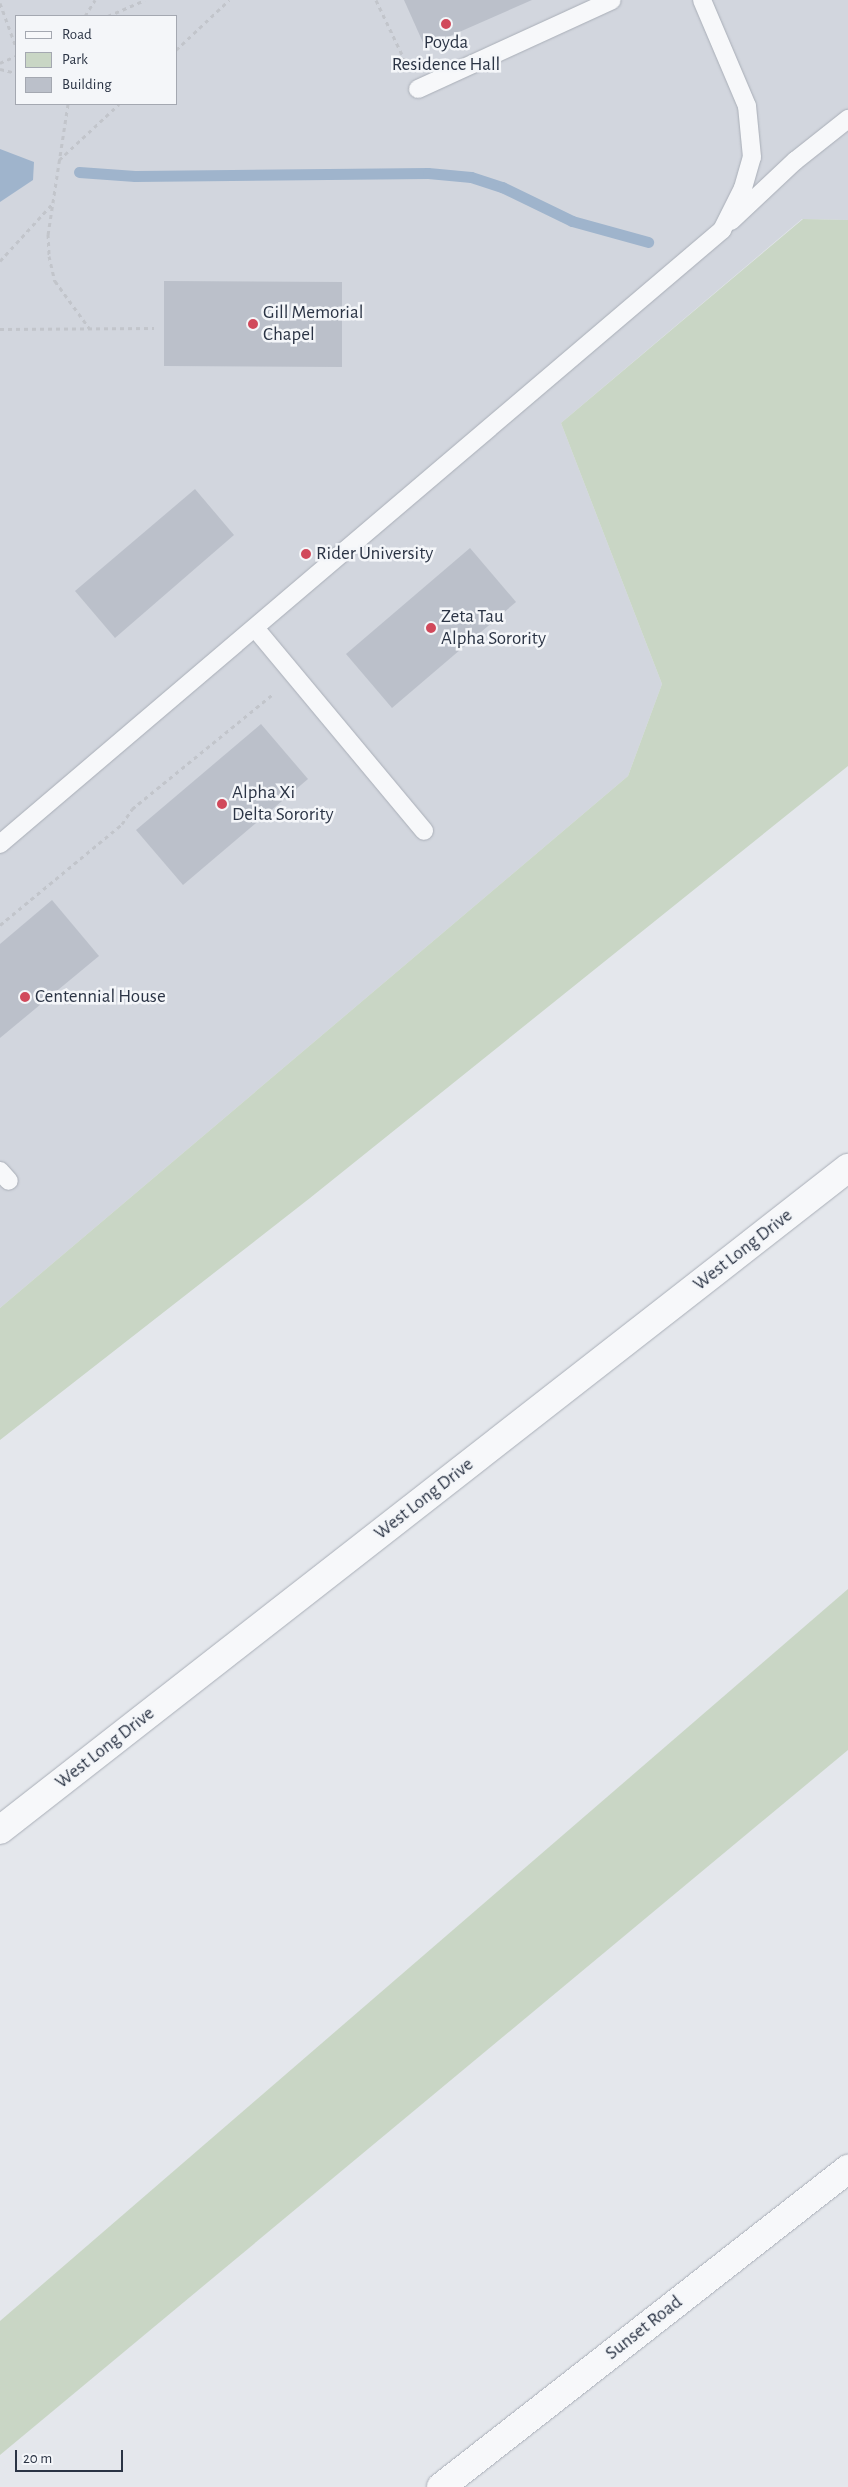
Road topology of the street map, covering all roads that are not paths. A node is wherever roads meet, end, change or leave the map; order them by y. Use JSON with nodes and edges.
{"nodes":[{"id":1,"x":612,"y":0,"type":"edge"},
{"id":2,"x":702,"y":0,"type":"edge"},
{"id":3,"x":418,"y":89,"type":"road end"},
{"id":4,"x":848,"y":119,"type":"edge"},
{"id":5,"x":722,"y":230,"type":"junction"},
{"id":6,"x":255,"y":628,"type":"junction"},
{"id":7,"x":424,"y":831,"type":"dead end"},
{"id":8,"x":0,"y":844,"type":"edge"},
{"id":9,"x":848,"y":1168,"type":"edge"},
{"id":10,"x":0,"y":1830,"type":"edge"},
{"id":11,"x":848,"y":2169,"type":"edge"},
{"id":12,"x":441,"y":2487,"type":"edge"}],
"edges":[{"from":1,"to":3,"type":"lane"},
{"from":2,"to":5,"type":"lane"},
{"from":4,"to":5,"type":"lane"},
{"from":5,"to":6,"type":"lane"},
{"from":6,"to":7,"type":"lane"},
{"from":6,"to":8,"type":"lane"},
{"from":9,"to":10,"type":"street","name":"West Long Drive"},
{"from":11,"to":12,"type":"street","name":"Sunset Road"}]}
